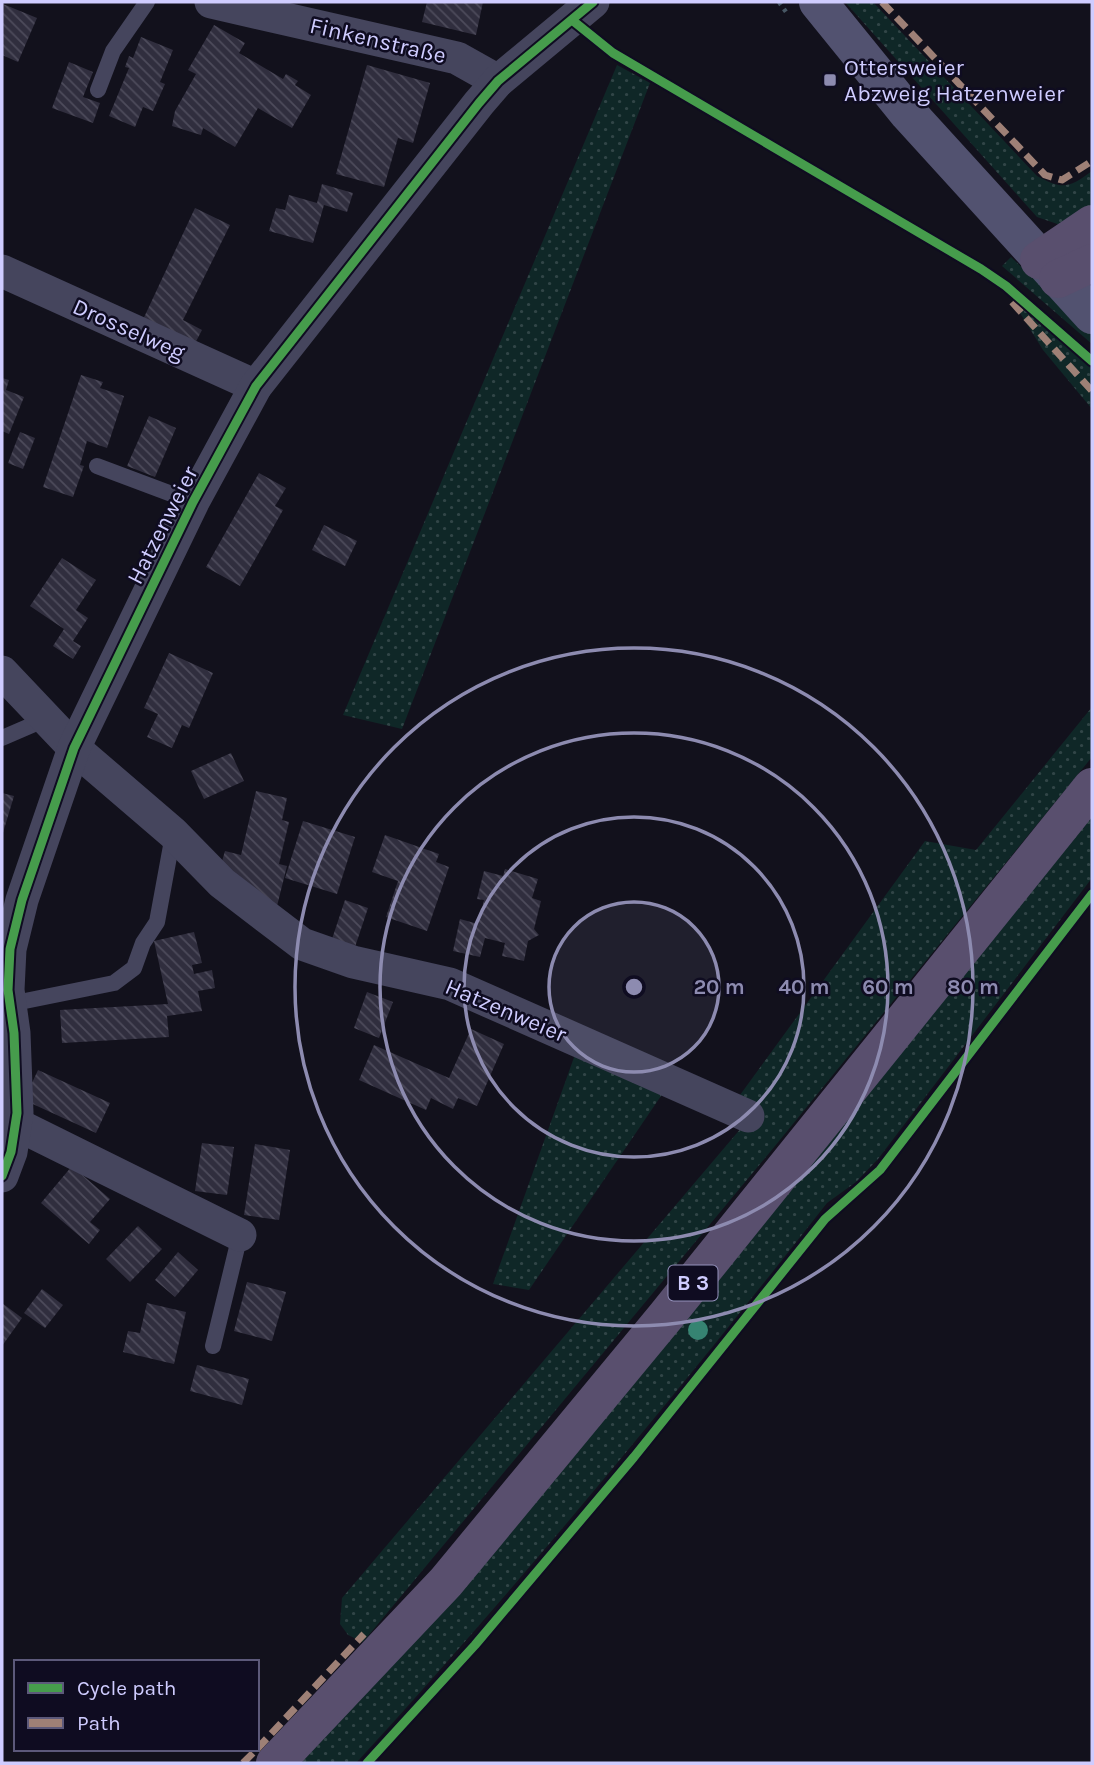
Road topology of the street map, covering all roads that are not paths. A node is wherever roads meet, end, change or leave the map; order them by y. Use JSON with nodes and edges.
{"nodes":[{"id":1,"x":147,"y":2,"type":"edge"},
{"id":2,"x":211,"y":2,"type":"edge"},
{"id":3,"x":591,"y":2,"type":"edge"},
{"id":4,"x":818,"y":2,"type":"edge"},
{"id":5,"x":498,"y":81,"type":"junction"},
{"id":6,"x":98,"y":90,"type":"dead end"},
{"id":7,"x":1092,"y":224,"type":"edge"},
{"id":8,"x":1092,"y":263,"type":"edge"},
{"id":9,"x":1049,"y":270,"type":"junction"},
{"id":10,"x":2,"y":271,"type":"edge"},
{"id":11,"x":1092,"y":315,"type":"edge"},
{"id":12,"x":256,"y":386,"type":"junction"},
{"id":13,"x":97,"y":466,"type":"dead end"},
{"id":14,"x":193,"y":502,"type":"junction"},
{"id":15,"x":2,"y":672,"type":"edge"},
{"id":16,"x":46,"y":719,"type":"junction"},
{"id":17,"x":2,"y":738,"type":"edge"},
{"id":18,"x":74,"y":748,"type":"junction"},
{"id":19,"x":1092,"y":787,"type":"edge"},
{"id":20,"x":173,"y":833,"type":"junction"},
{"id":21,"x":10,"y":1004,"type":"junction"},
{"id":22,"x":748,"y":1116,"type":"dead end"},
{"id":23,"x":16,"y":1124,"type":"junction"},
{"id":24,"x":2,"y":1176,"type":"edge"},
{"id":25,"x":240,"y":1235,"type":"joint"},
{"id":26,"x":213,"y":1346,"type":"dead end"},
{"id":27,"x":275,"y":1763,"type":"edge"}],
"edges":[{"from":1,"to":6,"type":"lane"},
{"from":2,"to":5,"type":"street","name":"Finkenstraße"},
{"from":3,"to":5,"type":"street","name":"Hatzenweier"},
{"from":4,"to":9,"type":"main road"},
{"from":5,"to":12,"type":"street","name":"Hatzenweier"},
{"from":7,"to":9,"type":"main road"},
{"from":8,"to":9,"type":"main road"},
{"from":9,"to":11,"type":"main road"},
{"from":10,"to":12,"type":"street","name":"Drosselweg"},
{"from":12,"to":14,"type":"street","name":"Hatzenweier"},
{"from":13,"to":14,"type":"lane"},
{"from":14,"to":18,"type":"street","name":"Hatzenweier"},
{"from":15,"to":16,"type":"street"},
{"from":16,"to":17,"type":"lane"},
{"from":16,"to":18,"type":"street"},
{"from":18,"to":20,"type":"street","name":"Hatzenweier"},
{"from":18,"to":21,"type":"street","name":"Hatzenweier"},
{"from":19,"to":27,"type":"main road","number":"B 3"},
{"from":20,"to":21,"type":"lane"},
{"from":20,"to":22,"type":"street","name":"Hatzenweier"},
{"from":21,"to":23,"type":"street","name":"Hatzenweier"},
{"from":23,"to":24,"type":"street","name":"Hatzenweier"},
{"from":23,"to":25,"type":"street"},
{"from":25,"to":26,"type":"lane"}]}
